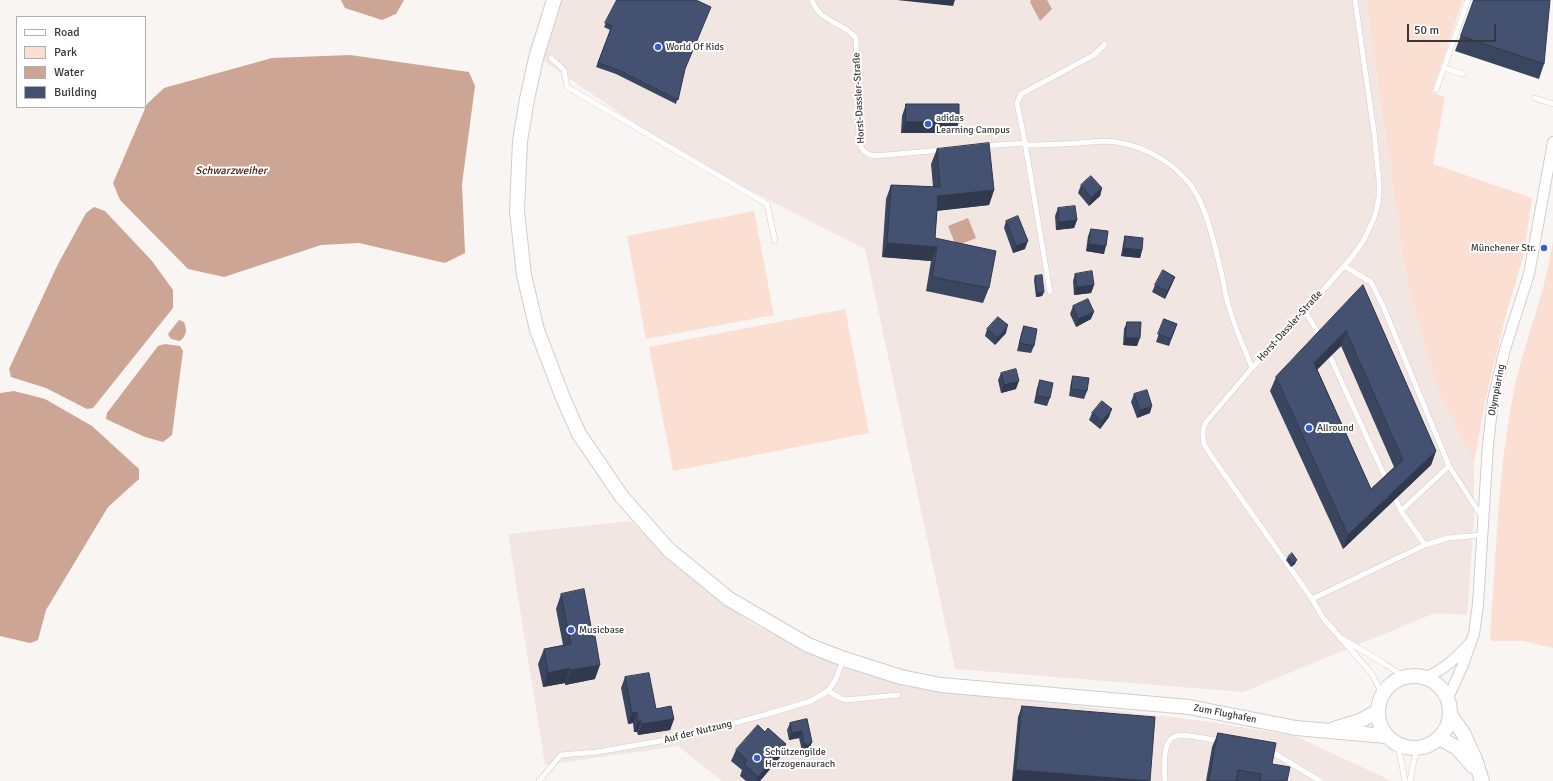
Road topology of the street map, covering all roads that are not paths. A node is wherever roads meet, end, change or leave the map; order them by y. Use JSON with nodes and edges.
{"nodes":[{"id":1,"x":554,"y":0,"type":"edge"},
{"id":2,"x":812,"y":0,"type":"edge"},
{"id":3,"x":1355,"y":0,"type":"edge"},
{"id":4,"x":1468,"y":0,"type":"edge"},
{"id":5,"x":1105,"y":44,"type":"dead end"},
{"id":6,"x":551,"y":58,"type":"dead end"},
{"id":7,"x":1444,"y":68,"type":"junction"},
{"id":8,"x":1463,"y":74,"type":"dead end"},
{"id":9,"x":1436,"y":90,"type":"dead end"},
{"id":10,"x":1535,"y":98,"type":"dead end"},
{"id":11,"x":1553,"y":104,"type":"edge"},
{"id":12,"x":1553,"y":142,"type":"edge"},
{"id":13,"x":1025,"y":144,"type":"junction"},
{"id":14,"x":975,"y":147,"type":"edge"},
{"id":15,"x":945,"y":149,"type":"edge"},
{"id":16,"x":774,"y":241,"type":"dead end"},
{"id":17,"x":1344,"y":266,"type":"junction"},
{"id":18,"x":1050,"y":292,"type":"dead end"},
{"id":19,"x":1305,"y":311,"type":"junction"},
{"id":20,"x":1322,"y":340,"type":"edge"},
{"id":21,"x":1326,"y":347,"type":"edge"},
{"id":22,"x":1252,"y":368,"type":"junction"},
{"id":23,"x":1449,"y":466,"type":"junction"},
{"id":24,"x":1401,"y":511,"type":"junction"},
{"id":25,"x":1483,"y":520,"type":"junction"},
{"id":26,"x":1482,"y":535,"type":"junction"},
{"id":27,"x":1425,"y":545,"type":"junction"},
{"id":28,"x":1312,"y":599,"type":"junction"},
{"id":29,"x":1338,"y":636,"type":"junction"},
{"id":30,"x":1470,"y":643,"type":"junction"},
{"id":31,"x":844,"y":659,"type":"junction"},
{"id":32,"x":1404,"y":676,"type":"junction"},
{"id":33,"x":1426,"y":677,"type":"junction"},
{"id":34,"x":828,"y":691,"type":"junction"},
{"id":35,"x":1382,"y":694,"type":"junction"},
{"id":36,"x":898,"y":695,"type":"dead end"},
{"id":37,"x":1448,"y":698,"type":"junction"},
{"id":38,"x":1378,"y":711,"type":"junction"},
{"id":39,"x":1451,"y":716,"type":"junction"},
{"id":40,"x":1330,"y":730,"type":"junction"},
{"id":41,"x":1386,"y":736,"type":"junction"},
{"id":42,"x":1440,"y":738,"type":"junction"},
{"id":43,"x":1227,"y":742,"type":"edge"},
{"id":44,"x":1398,"y":745,"type":"junction"},
{"id":45,"x":1263,"y":748,"type":"edge"},
{"id":46,"x":1418,"y":748,"type":"junction"},
{"id":47,"x":1481,"y":779,"type":"edge"},
{"id":48,"x":539,"y":781,"type":"edge"},
{"id":49,"x":1165,"y":781,"type":"edge"},
{"id":50,"x":1320,"y":781,"type":"edge"},
{"id":51,"x":1405,"y":781,"type":"edge"},
{"id":52,"x":1410,"y":781,"type":"edge"}],
"edges":[{"from":1,"to":31,"type":"street","name":"Zum Flughafen"},
{"from":2,"to":15,"type":"lane","name":"Horst-Dassler-Straße"},
{"from":3,"to":17,"type":"lane","name":"Horst-Dassler-Straße"},
{"from":4,"to":7,"type":"lane"},
{"from":5,"to":13,"type":"lane"},
{"from":6,"to":16,"type":"lane"},
{"from":7,"to":8,"type":"lane"},
{"from":7,"to":9,"type":"lane"},
{"from":10,"to":11,"type":"lane"},
{"from":12,"to":25,"type":"street","name":"Olympiaring"},
{"from":13,"to":14,"type":"lane","name":"Horst-Dassler-Straße"},
{"from":13,"to":18,"type":"lane"},
{"from":13,"to":22,"type":"lane","name":"Horst-Dassler-Straße"},
{"from":17,"to":19,"type":"lane","name":"Horst-Dassler-Straße"},
{"from":17,"to":23,"type":"lane"},
{"from":19,"to":20,"type":"lane"},
{"from":19,"to":22,"type":"lane","name":"Horst-Dassler-Straße"},
{"from":21,"to":24,"type":"lane"},
{"from":22,"to":28,"type":"lane"},
{"from":23,"to":24,"type":"lane"},
{"from":23,"to":25,"type":"lane"},
{"from":24,"to":27,"type":"lane"},
{"from":25,"to":26,"type":"street","name":"Olympiaring"},
{"from":26,"to":27,"type":"lane"},
{"from":26,"to":30,"type":"street","name":"Olympiaring"},
{"from":27,"to":28,"type":"lane"},
{"from":28,"to":29,"type":"lane"},
{"from":29,"to":32,"type":"lane"},
{"from":29,"to":35,"type":"lane"},
{"from":30,"to":33,"type":"street","name":"Olympiaring"},
{"from":30,"to":37,"type":"street","name":"Olympiaring"},
{"from":31,"to":34,"type":"lane","name":"Auf der Nutzung"},
{"from":31,"to":40,"type":"street","name":"Zum Flughafen"},
{"from":32,"to":33,"type":"street"},
{"from":32,"to":35,"type":"street"},
{"from":33,"to":37,"type":"street"},
{"from":34,"to":36,"type":"lane"},
{"from":34,"to":48,"type":"lane","name":"Auf der Nutzung"},
{"from":35,"to":38,"type":"street"},
{"from":37,"to":39,"type":"street"},
{"from":38,"to":40,"type":"street","name":"Zum Flughafen"},
{"from":38,"to":41,"type":"street"},
{"from":39,"to":42,"type":"street"},
{"from":39,"to":47,"type":"street"},
{"from":40,"to":41,"type":"street","name":"Zum Flughafen"},
{"from":41,"to":44,"type":"street"},
{"from":42,"to":46,"type":"street"},
{"from":42,"to":47,"type":"street"},
{"from":43,"to":49,"type":"lane"},
{"from":44,"to":46,"type":"street"},
{"from":44,"to":51,"type":"lane"},
{"from":45,"to":50,"type":"lane"},
{"from":46,"to":52,"type":"lane"}]}
